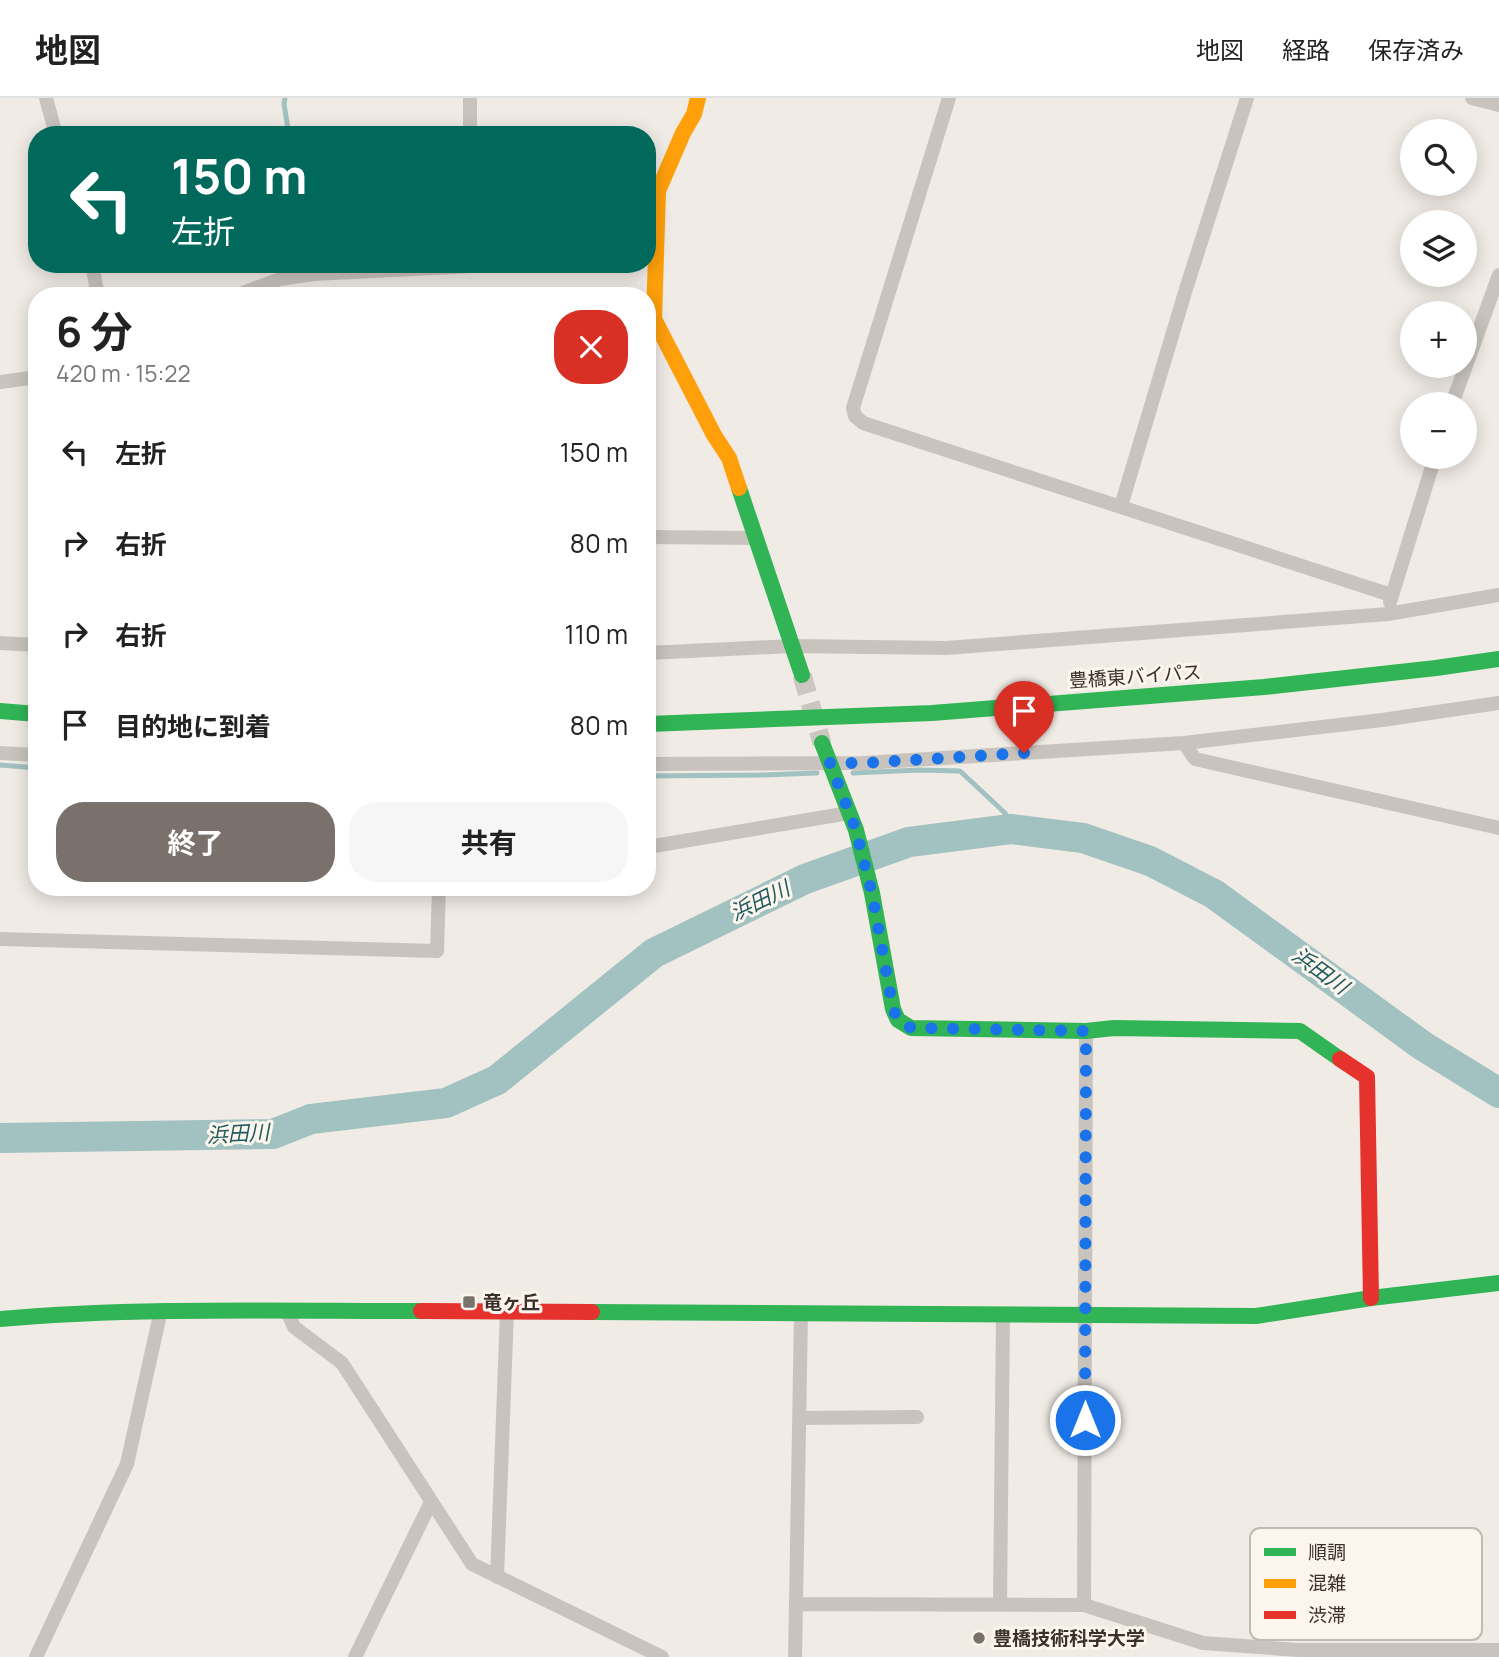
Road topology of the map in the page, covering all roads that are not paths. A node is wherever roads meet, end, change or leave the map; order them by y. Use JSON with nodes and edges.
{"nodes":[{"id":1,"x":46,"y":98,"type":"edge"},
{"id":2,"x":470,"y":98,"type":"edge"},
{"id":3,"x":698,"y":98,"type":"edge"},
{"id":4,"x":949,"y":98,"type":"edge"},
{"id":5,"x":1247,"y":98,"type":"edge"},
{"id":6,"x":1472,"y":98,"type":"edge"},
{"id":7,"x":1499,"y":105,"type":"edge"},
{"id":8,"x":54,"y":126,"type":"edge"},
{"id":9,"x":470,"y":126,"type":"edge"},
{"id":10,"x":656,"y":255,"type":"edge"},
{"id":11,"x":330,"y":273,"type":"edge"},
{"id":12,"x":1499,"y":275,"type":"edge"},
{"id":13,"x":258,"y":287,"type":"edge"},
{"id":14,"x":656,"y":323,"type":"edge"},
{"id":15,"x":28,"y":378,"type":"edge"},
{"id":16,"x":0,"y":382,"type":"edge"},
{"id":17,"x":1456,"y":392,"type":"edge"},
{"id":18,"x":1431,"y":469,"type":"edge"},
{"id":19,"x":1121,"y":506,"type":"junction"},
{"id":20,"x":656,"y":537,"type":"edge"},
{"id":21,"x":755,"y":538,"type":"junction"},
{"id":22,"x":1499,"y":595,"type":"edge"},
{"id":23,"x":1391,"y":596,"type":"junction"},
{"id":24,"x":1388,"y":614,"type":"junction"},
{"id":25,"x":0,"y":643,"type":"edge"},
{"id":26,"x":28,"y":645,"type":"edge"},
{"id":27,"x":791,"y":646,"type":"junction"},
{"id":28,"x":656,"y":653,"type":"edge"},
{"id":29,"x":1499,"y":659,"type":"edge"},
{"id":30,"x":802,"y":675,"type":"tunnel mouth"},
{"id":31,"x":1499,"y":703,"type":"edge"},
{"id":32,"x":0,"y":711,"type":"edge"},
{"id":33,"x":28,"y":713,"type":"edge"},
{"id":34,"x":656,"y":724,"type":"edge"},
{"id":35,"x":822,"y":743,"type":"tunnel mouth"},
{"id":36,"x":1184,"y":743,"type":"junction"},
{"id":37,"x":0,"y":753,"type":"edge"},
{"id":38,"x":28,"y":755,"type":"edge"},
{"id":39,"x":830,"y":763,"type":"junction"},
{"id":40,"x":656,"y":764,"type":"edge"},
{"id":41,"x":849,"y":813,"type":"junction"},
{"id":42,"x":1499,"y":828,"type":"edge"},
{"id":43,"x":656,"y":846,"type":"edge"},
{"id":44,"x":439,"y":896,"type":"edge"},
{"id":45,"x":0,"y":939,"type":"edge"},
{"id":46,"x":1086,"y":1031,"type":"junction"},
{"id":47,"x":1499,"y":1283,"type":"edge"},
{"id":48,"x":1371,"y":1298,"type":"junction"},
{"id":49,"x":160,"y":1310,"type":"junction"},
{"id":50,"x":287,"y":1311,"type":"junction"},
{"id":51,"x":507,"y":1311,"type":"junction"},
{"id":52,"x":802,"y":1313,"type":"junction"},
{"id":53,"x":1003,"y":1314,"type":"junction"},
{"id":54,"x":1085,"y":1314,"type":"junction"},
{"id":55,"x":0,"y":1319,"type":"edge"},
{"id":56,"x":916,"y":1417,"type":"dead end"},
{"id":57,"x":799,"y":1418,"type":"junction"},
{"id":58,"x":431,"y":1503,"type":"junction"},
{"id":59,"x":498,"y":1577,"type":"junction"},
{"id":60,"x":796,"y":1604,"type":"junction"},
{"id":61,"x":1000,"y":1604,"type":"junction"},
{"id":62,"x":1084,"y":1605,"type":"junction"},
{"id":63,"x":1499,"y":1650,"type":"edge"},
{"id":64,"x":36,"y":1657,"type":"edge"},
{"id":65,"x":355,"y":1657,"type":"edge"},
{"id":66,"x":663,"y":1657,"type":"edge"},
{"id":67,"x":795,"y":1657,"type":"edge"}],
"edges":[{"from":1,"to":8,"type":"street"},
{"from":2,"to":9,"type":"street"},
{"from":3,"to":10,"type":"main road"},
{"from":4,"to":19,"type":"street"},
{"from":5,"to":19,"type":"street"},
{"from":6,"to":7,"type":"street"},
{"from":11,"to":13,"type":"street"},
{"from":12,"to":17,"type":"street"},
{"from":14,"to":21,"type":"main road"},
{"from":15,"to":16,"type":"street"},
{"from":18,"to":23,"type":"street"},
{"from":19,"to":23,"type":"street"},
{"from":20,"to":21,"type":"street"},
{"from":21,"to":27,"type":"main road"},
{"from":22,"to":24,"type":"street"},
{"from":23,"to":24,"type":"street"},
{"from":24,"to":27,"type":"street"},
{"from":25,"to":26,"type":"street"},
{"from":27,"to":28,"type":"street"},
{"from":27,"to":30,"type":"main road"},
{"from":29,"to":34,"type":"main road","name":"豊橋東バイパス"},
{"from":31,"to":36,"type":"street"},
{"from":32,"to":33,"type":"main road"},
{"from":35,"to":39,"type":"main road"},
{"from":36,"to":39,"type":"street"},
{"from":36,"to":42,"type":"street"},
{"from":37,"to":38,"type":"street"},
{"from":39,"to":40,"type":"street"},
{"from":39,"to":41,"type":"main road"},
{"from":41,"to":43,"type":"street"},
{"from":41,"to":46,"type":"main road"},
{"from":44,"to":45,"type":"street"},
{"from":46,"to":48,"type":"main road"},
{"from":46,"to":54,"type":"street"},
{"from":47,"to":48,"type":"main road"},
{"from":48,"to":54,"type":"main road"},
{"from":49,"to":50,"type":"main road"},
{"from":49,"to":55,"type":"main road"},
{"from":49,"to":64,"type":"street"},
{"from":50,"to":51,"type":"main road"},
{"from":50,"to":58,"type":"street"},
{"from":51,"to":52,"type":"main road"},
{"from":51,"to":59,"type":"street"},
{"from":52,"to":53,"type":"main road"},
{"from":52,"to":57,"type":"street"},
{"from":53,"to":54,"type":"main road"},
{"from":53,"to":61,"type":"street"},
{"from":54,"to":62,"type":"street"},
{"from":56,"to":57,"type":"street"},
{"from":57,"to":60,"type":"street"},
{"from":58,"to":59,"type":"street"},
{"from":58,"to":65,"type":"street"},
{"from":59,"to":66,"type":"street"},
{"from":60,"to":61,"type":"street"},
{"from":60,"to":67,"type":"street"},
{"from":61,"to":62,"type":"street"},
{"from":62,"to":63,"type":"street"}]}
